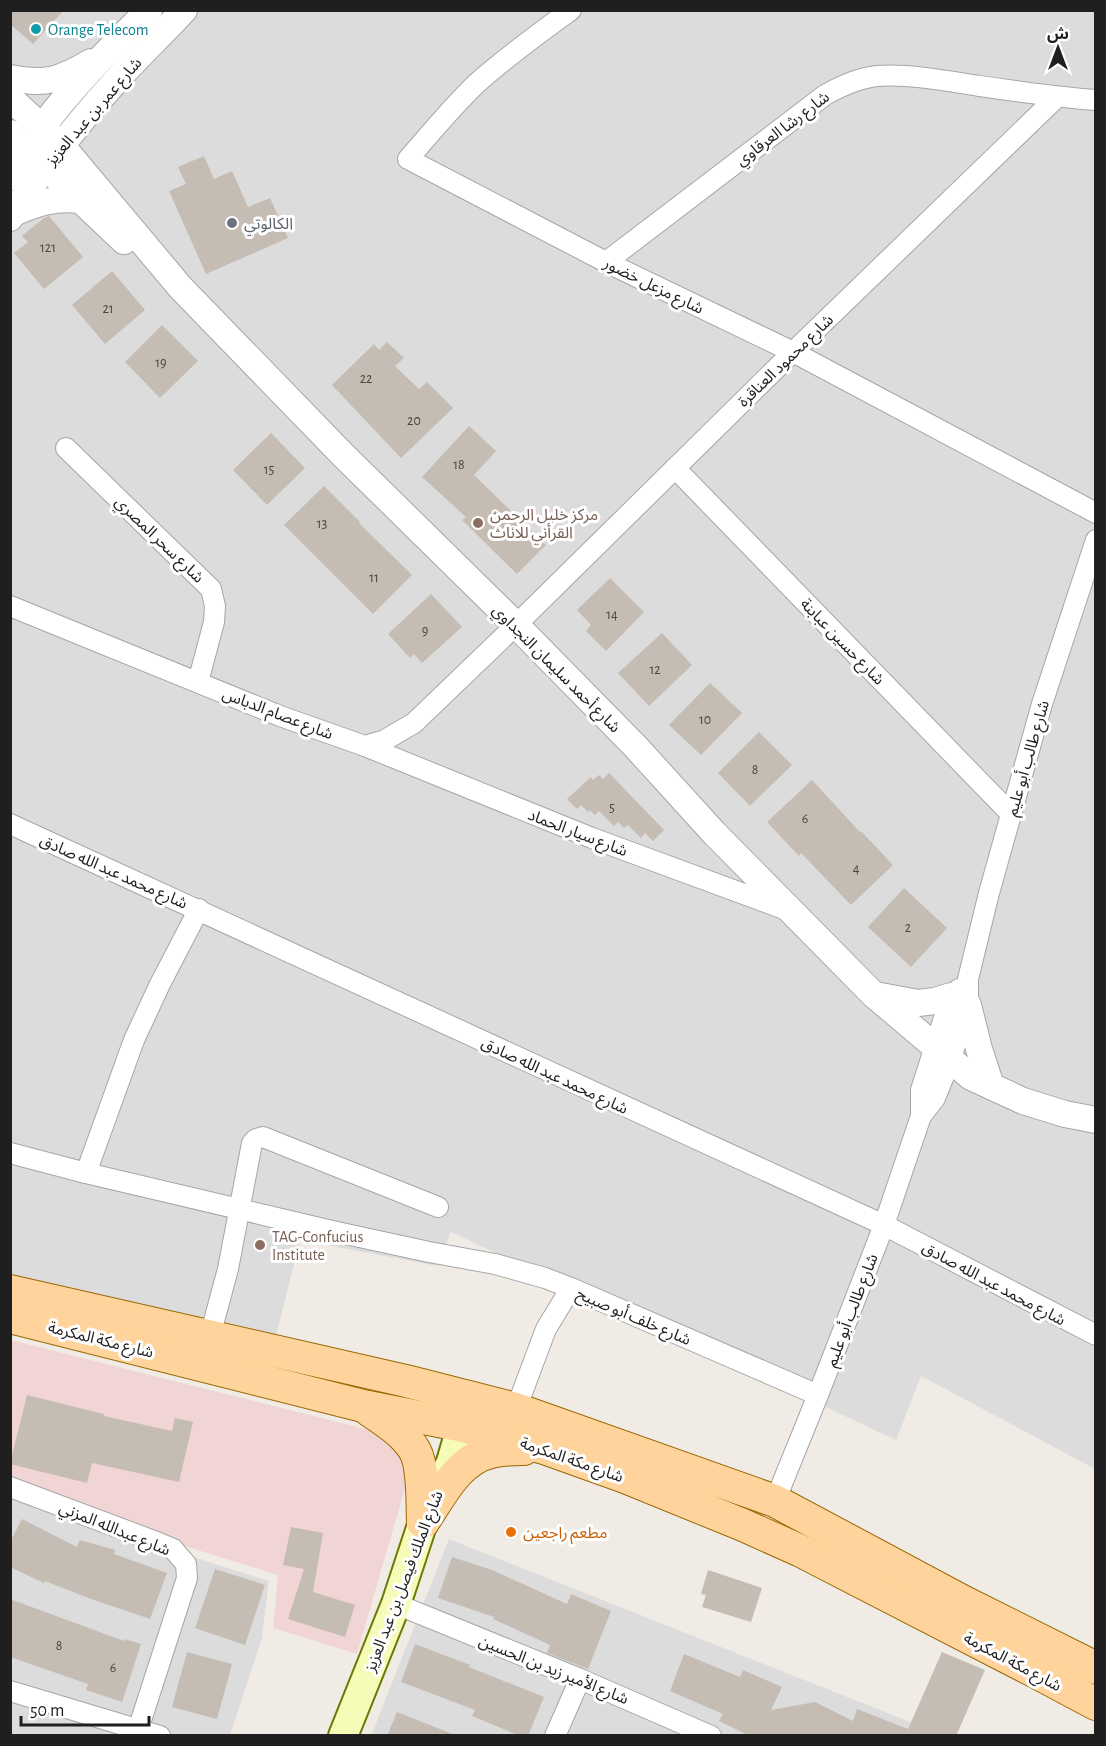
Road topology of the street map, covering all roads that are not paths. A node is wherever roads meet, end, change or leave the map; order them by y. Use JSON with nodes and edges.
{"nodes":[{"id":1,"x":149,"y":10,"type":"edge"},
{"id":2,"x":184,"y":10,"type":"edge"},
{"id":3,"x":571,"y":10,"type":"edge"},
{"id":4,"x":106,"y":53,"type":"junction"},
{"id":5,"x":10,"y":78,"type":"edge"},
{"id":6,"x":1057,"y":97,"type":"junction"},
{"id":7,"x":10,"y":98,"type":"edge"},
{"id":8,"x":1095,"y":100,"type":"edge"},
{"id":9,"x":42,"y":127,"type":"junction"},
{"id":10,"x":62,"y":146,"type":"junction"},
{"id":11,"x":28,"y":150,"type":"edge"},
{"id":12,"x":10,"y":177,"type":"edge"},
{"id":13,"x":80,"y":201,"type":"junction"},
{"id":14,"x":12,"y":216,"type":"edge"},
{"id":15,"x":606,"y":262,"type":"junction"},
{"id":16,"x":180,"y":286,"type":"junction"},
{"id":17,"x":793,"y":352,"type":"junction"},
{"id":18,"x":66,"y":448,"type":"dead end"},
{"id":19,"x":675,"y":468,"type":"junction"},
{"id":20,"x":1095,"y":513,"type":"edge"},
{"id":21,"x":1095,"y":540,"type":"edge"},
{"id":22,"x":10,"y":606,"type":"edge"},
{"id":23,"x":516,"y":625,"type":"junction"},
{"id":24,"x":198,"y":682,"type":"junction"},
{"id":25,"x":365,"y":746,"type":"junction"},
{"id":26,"x":1011,"y":814,"type":"junction"},
{"id":27,"x":10,"y":824,"type":"edge"},
{"id":28,"x":199,"y":909,"type":"junction"},
{"id":29,"x":793,"y":913,"type":"junction"},
{"id":30,"x":963,"y":993,"type":"junction"},
{"id":31,"x":874,"y":995,"type":"junction"},
{"id":32,"x":942,"y":1054,"type":"junction"},
{"id":33,"x":991,"y":1086,"type":"junction"},
{"id":34,"x":1095,"y":1120,"type":"edge"},
{"id":35,"x":10,"y":1153,"type":"edge"},
{"id":36,"x":86,"y":1173,"type":"junction"},
{"id":37,"x":438,"y":1207,"type":"dead end"},
{"id":38,"x":240,"y":1209,"type":"junction"},
{"id":39,"x":884,"y":1225,"type":"junction"},
{"id":40,"x":571,"y":1288,"type":"junction"},
{"id":41,"x":10,"y":1291,"type":"edge"},
{"id":42,"x":10,"y":1317,"type":"edge"},
{"id":43,"x":1095,"y":1335,"type":"edge"},
{"id":44,"x":210,"y":1336,"type":"junction"},
{"id":45,"x":454,"y":1393,"type":"junction"},
{"id":46,"x":818,"y":1395,"type":"junction"},
{"id":47,"x":363,"y":1406,"type":"junction"},
{"id":48,"x":516,"y":1409,"type":"junction"},
{"id":49,"x":459,"y":1425,"type":"junction"},
{"id":50,"x":544,"y":1448,"type":"junction"},
{"id":51,"x":10,"y":1487,"type":"edge"},
{"id":52,"x":775,"y":1501,"type":"junction"},
{"id":53,"x":423,"y":1522,"type":"junction"},
{"id":54,"x":396,"y":1604,"type":"junction"},
{"id":55,"x":1095,"y":1668,"type":"edge"},
{"id":56,"x":580,"y":1678,"type":"junction"},
{"id":57,"x":10,"y":1691,"type":"edge"},
{"id":58,"x":1095,"y":1704,"type":"edge"},
{"id":59,"x":137,"y":1732,"type":"edge"},
{"id":60,"x":160,"y":1736,"type":"edge"},
{"id":61,"x":343,"y":1736,"type":"edge"},
{"id":62,"x":555,"y":1736,"type":"edge"},
{"id":63,"x":711,"y":1736,"type":"edge"}],
"edges":[{"from":1,"to":4,"type":"street","name":"شارع عمر بن عبد العزيز"},
{"from":2,"to":10,"type":"street","name":"شارع عمر بن عبد العزيز"},
{"from":3,"to":15,"type":"street","name":"شارع مزعل خضور"},
{"from":4,"to":5,"type":"street"},
{"from":4,"to":9,"type":"street","name":"شارع عمر بن عبد العزيز"},
{"from":6,"to":8,"type":"street","name":"شارع رشا العرقاوي"},
{"from":6,"to":15,"type":"street","name":"شارع رشا العرقاوي"},
{"from":6,"to":17,"type":"street","name":"شارع محمود العناقرة"},
{"from":7,"to":9,"type":"street","name":"شارع أحمد سليمان النجداوي"},
{"from":9,"to":10,"type":"street","name":"شارع أحمد سليمان النجداوي"},
{"from":9,"to":11,"type":"street","name":"شارع عمر بن عبد العزيز"},
{"from":10,"to":11,"type":"street","name":"شارع عمر بن عبد العزيز"},
{"from":10,"to":16,"type":"street","name":"شارع أحمد سليمان النجداوي"},
{"from":11,"to":12,"type":"street","name":"شارع عمر بن عبد العزيز"},
{"from":11,"to":13,"type":"street","name":"شارع أحمد سليمان النجداوي"},
{"from":11,"to":14,"type":"street","name":"شارع عمر بن عبد العزيز"},
{"from":13,"to":14,"type":"street"},
{"from":13,"to":16,"type":"street","name":"شارع أحمد سليمان النجداوي"},
{"from":15,"to":17,"type":"street","name":"شارع مزعل خضور"},
{"from":16,"to":23,"type":"street","name":"شارع أحمد سليمان النجداوي"},
{"from":17,"to":19,"type":"street","name":"شارع محمود العناقرة"},
{"from":17,"to":20,"type":"street","name":"شارع مزعل خضور"},
{"from":18,"to":24,"type":"street","name":"شارع سحر المصري"},
{"from":19,"to":23,"type":"street","name":"شارع محمود العناقرة"},
{"from":19,"to":26,"type":"street","name":"شارع حسين عبابنة"},
{"from":21,"to":26,"type":"street","name":"شارع طالب أبو عليم"},
{"from":22,"to":24,"type":"street","name":"شارع عصام الدباس"},
{"from":23,"to":25,"type":"street"},
{"from":23,"to":29,"type":"street","name":"شارع أحمد سليمان النجداوي"},
{"from":24,"to":25,"type":"street","name":"شارع عصام الدباس"},
{"from":25,"to":29,"type":"street","name":"شارع سيار الحماد"},
{"from":26,"to":30,"type":"street","name":"شارع طالب أبو عليم"},
{"from":27,"to":28,"type":"street","name":"شارع محمد عبد الله صادق"},
{"from":28,"to":36,"type":"street"},
{"from":28,"to":39,"type":"street","name":"شارع محمد عبد الله صادق"},
{"from":29,"to":31,"type":"street","name":"شارع أحمد سليمان النجداوي"},
{"from":30,"to":31,"type":"street"},
{"from":30,"to":32,"type":"street","name":"شارع طالب أبو عليم"},
{"from":30,"to":33,"type":"street"},
{"from":31,"to":32,"type":"street","name":"شارع أحمد سليمان النجداوي"},
{"from":32,"to":33,"type":"street","name":"شارع أحمد سليمان النجداوي"},
{"from":32,"to":39,"type":"street","name":"شارع طالب أبو عليم"},
{"from":33,"to":34,"type":"street","name":"شارع أحمد سليمان النجداوي"},
{"from":35,"to":36,"type":"street"},
{"from":36,"to":38,"type":"street"},
{"from":37,"to":38,"type":"street"},
{"from":38,"to":40,"type":"street"},
{"from":38,"to":44,"type":"street"},
{"from":39,"to":43,"type":"street","name":"شارع محمد عبد الله صادق"},
{"from":39,"to":46,"type":"street","name":"شارع طالب أبو عليم"},
{"from":40,"to":46,"type":"street","name":"شارع خلف أبو صبيح"},
{"from":40,"to":48,"type":"street","name":"شارع خلف أبو صبيح"},
{"from":41,"to":44,"type":"main road","name":"شارع مكة المكرمة"},
{"from":42,"to":47,"type":"main road","name":"شارع مكة المكرمة"},
{"from":44,"to":45,"type":"main road","name":"شارع مكة المكرمة"},
{"from":45,"to":48,"type":"main road","name":"شارع مكة المكرمة"},
{"from":45,"to":49,"type":"main road"},
{"from":46,"to":52,"type":"street","name":"شارع طالب أبو عليم"},
{"from":47,"to":49,"type":"main road","name":"شارع مكة المكرمة"},
{"from":47,"to":53,"type":"main road"},
{"from":48,"to":52,"type":"main road","name":"شارع مكة المكرمة"},
{"from":49,"to":50,"type":"main road","name":"شارع مكة المكرمة"},
{"from":49,"to":53,"type":"main road","name":"شارع الملك فيصل بن عبد العزيز"},
{"from":50,"to":53,"type":"main road"},
{"from":50,"to":58,"type":"main road","name":"شارع مكة المكرمة"},
{"from":51,"to":59,"type":"street","name":"شارع عبدالله المزني"},
{"from":52,"to":55,"type":"main road","name":"شارع مكة المكرمة"},
{"from":53,"to":54,"type":"main road","name":"شارع الملك فيصل بن عبد العزيز"},
{"from":54,"to":56,"type":"street","name":"شارع الأمير زيد بن الحسين"},
{"from":54,"to":61,"type":"main road","name":"شارع الملك فيصل بن عبد العزيز"},
{"from":56,"to":62,"type":"street"},
{"from":56,"to":63,"type":"street","name":"شارع الأمير زيد بن الحسين"},
{"from":57,"to":59,"type":"street"},
{"from":59,"to":60,"type":"street"}]}
